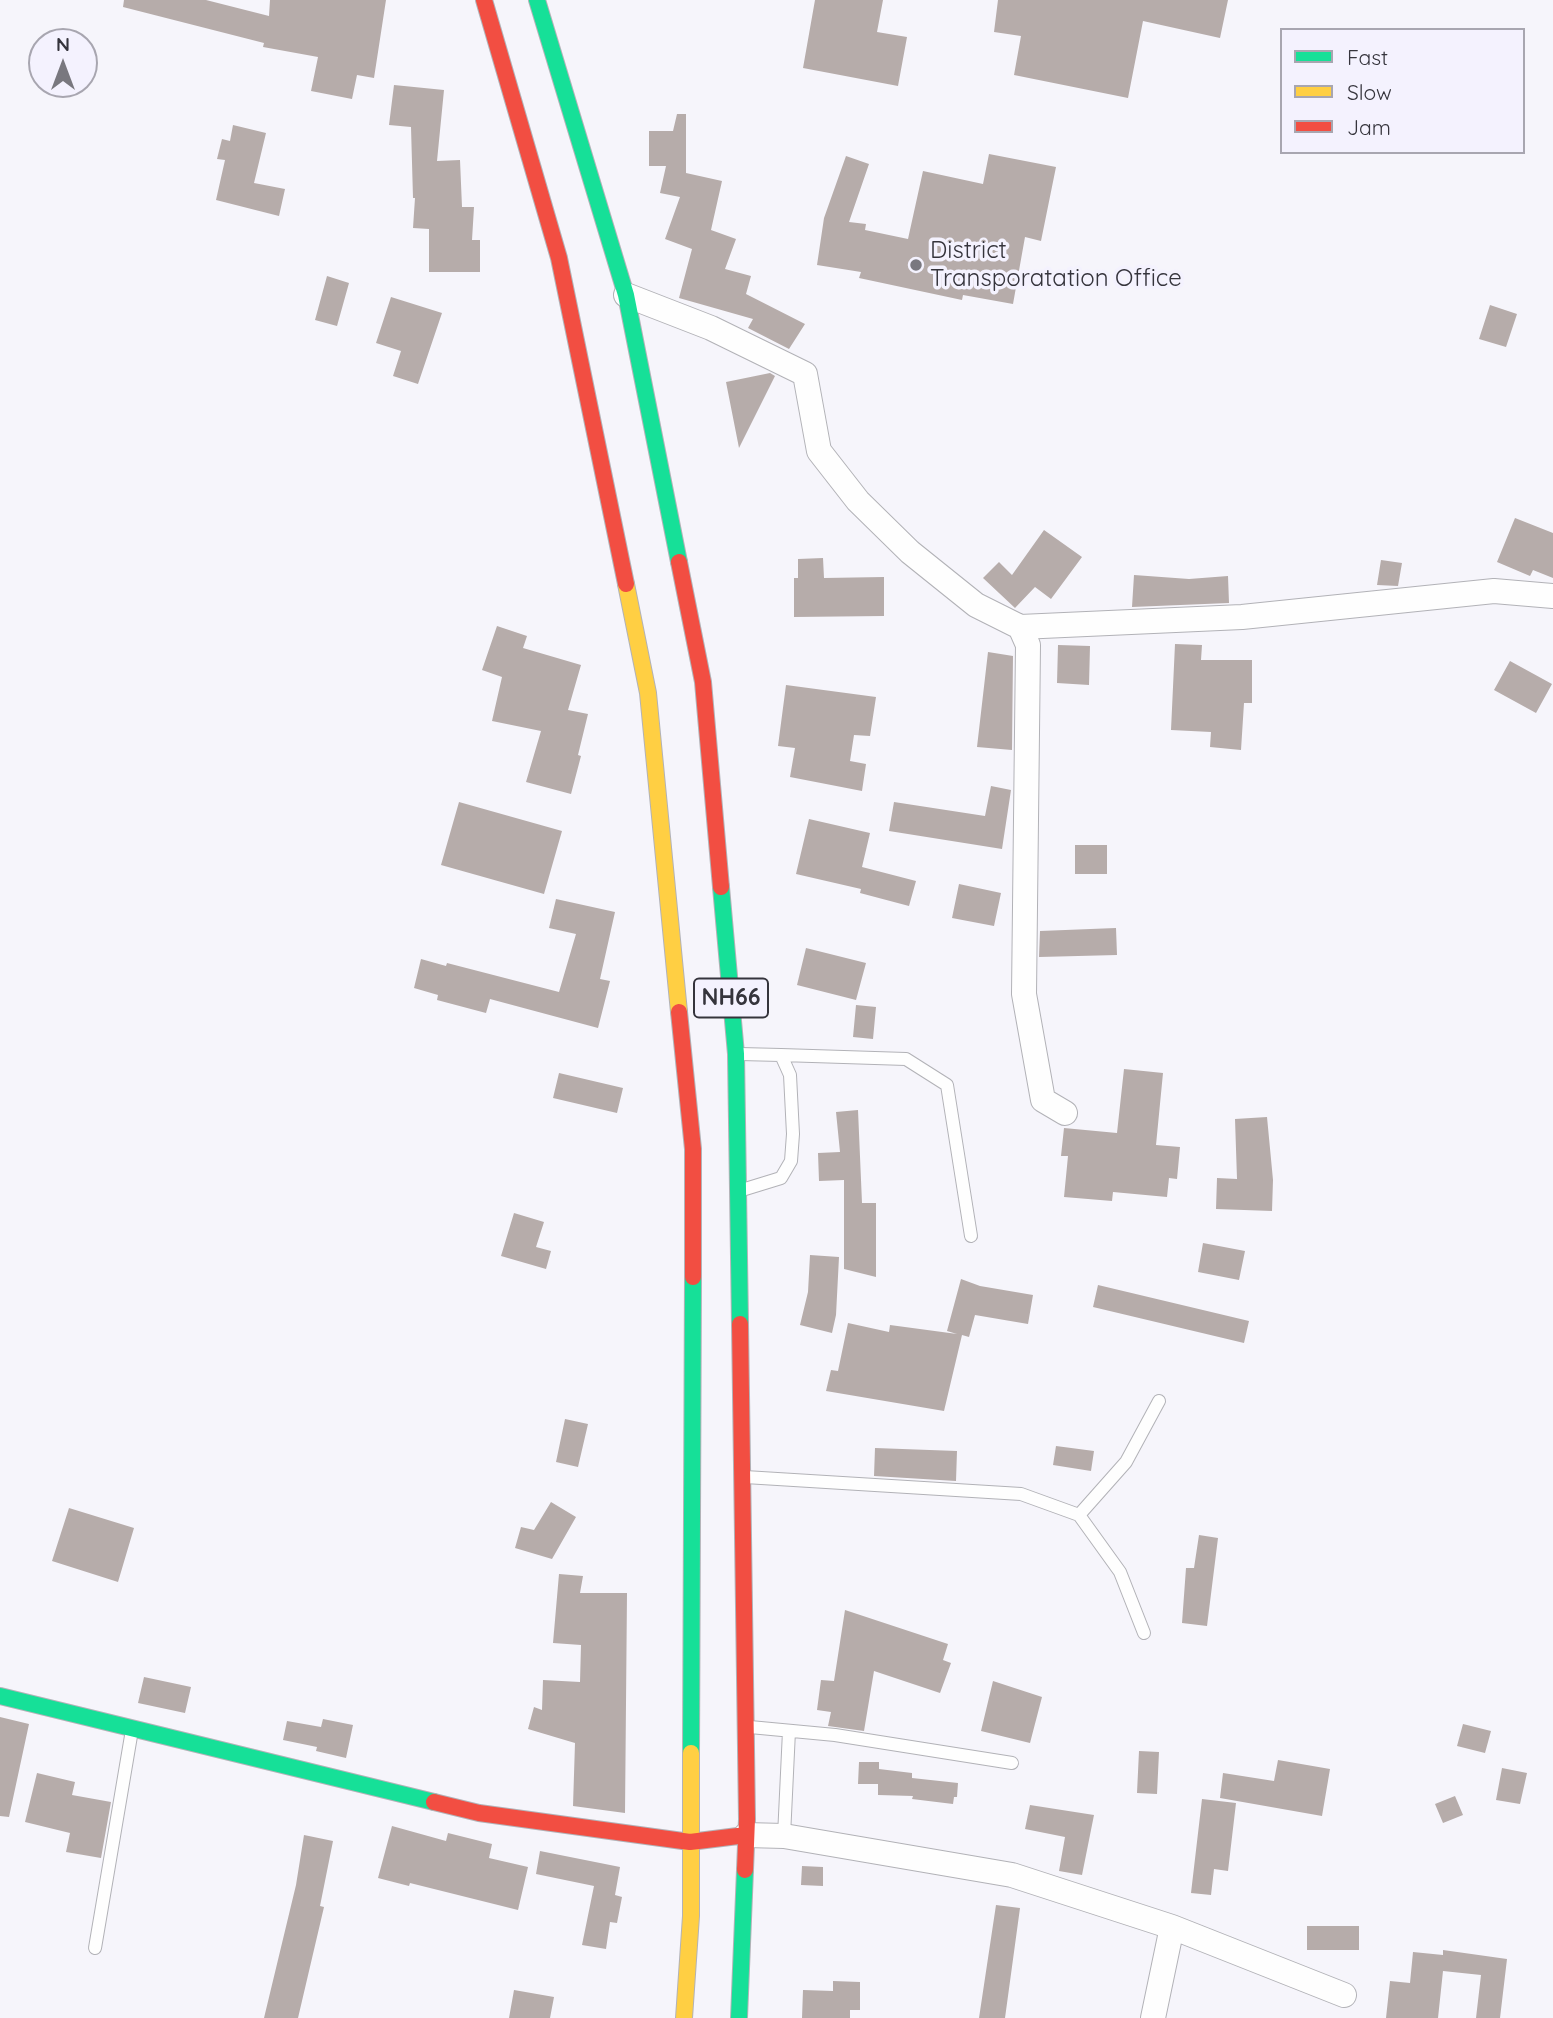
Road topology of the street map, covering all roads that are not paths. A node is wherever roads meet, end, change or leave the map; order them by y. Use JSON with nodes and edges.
{"nodes":[{"id":1,"x":484,"y":0,"type":"edge"},
{"id":2,"x":537,"y":0,"type":"edge"},
{"id":3,"x":626,"y":295,"type":"junction"},
{"id":4,"x":1553,"y":596,"type":"edge"},
{"id":5,"x":1020,"y":627,"type":"junction"},
{"id":6,"x":736,"y":1054,"type":"junction"},
{"id":7,"x":781,"y":1055,"type":"junction"},
{"id":8,"x":1065,"y":1113,"type":"dead end"},
{"id":9,"x":739,"y":1191,"type":"junction"},
{"id":10,"x":971,"y":1236,"type":"dead end"},
{"id":11,"x":1159,"y":1401,"type":"dead end"},
{"id":12,"x":745,"y":1477,"type":"junction"},
{"id":13,"x":1079,"y":1515,"type":"junction"},
{"id":14,"x":1144,"y":1633,"type":"dead end"},
{"id":15,"x":0,"y":1696,"type":"edge"},
{"id":16,"x":746,"y":1727,"type":"junction"},
{"id":17,"x":132,"y":1729,"type":"junction"},
{"id":18,"x":789,"y":1731,"type":"junction"},
{"id":19,"x":1012,"y":1763,"type":"dead end"},
{"id":20,"x":746,"y":1835,"type":"junction"},
{"id":21,"x":784,"y":1836,"type":"junction"},
{"id":22,"x":690,"y":1842,"type":"junction"},
{"id":23,"x":1172,"y":1927,"type":"junction"},
{"id":24,"x":95,"y":1948,"type":"dead end"},
{"id":25,"x":1344,"y":1995,"type":"dead end"},
{"id":26,"x":684,"y":2018,"type":"edge"},
{"id":27,"x":739,"y":2018,"type":"edge"},
{"id":28,"x":1153,"y":2018,"type":"edge"},
{"id":29,"x":1158,"y":2018,"type":"edge"}],
"edges":[{"from":1,"to":22,"type":"main road","number":"NH66"},
{"from":2,"to":3,"type":"main road","number":"NH66"},
{"from":3,"to":5,"type":"street"},
{"from":3,"to":6,"type":"main road","number":"NH66"},
{"from":4,"to":5,"type":"street"},
{"from":5,"to":8,"type":"street"},
{"from":6,"to":7,"type":"lane"},
{"from":6,"to":9,"type":"main road","number":"NH66"},
{"from":7,"to":9,"type":"lane"},
{"from":7,"to":10,"type":"lane"},
{"from":9,"to":12,"type":"main road","number":"NH66"},
{"from":11,"to":13,"type":"lane"},
{"from":12,"to":13,"type":"lane"},
{"from":12,"to":16,"type":"main road","number":"NH66"},
{"from":13,"to":14,"type":"lane"},
{"from":15,"to":17,"type":"main road"},
{"from":16,"to":18,"type":"lane"},
{"from":16,"to":20,"type":"main road","number":"NH66"},
{"from":17,"to":22,"type":"main road"},
{"from":17,"to":24,"type":"lane"},
{"from":18,"to":19,"type":"lane"},
{"from":18,"to":21,"type":"lane"},
{"from":20,"to":21,"type":"street"},
{"from":20,"to":22,"type":"main road"},
{"from":20,"to":27,"type":"main road","number":"NH66"},
{"from":21,"to":23,"type":"street"},
{"from":22,"to":26,"type":"main road","number":"NH66"},
{"from":23,"to":25,"type":"street"},
{"from":23,"to":28,"type":"street"},
{"from":28,"to":29,"type":"street"}]}
